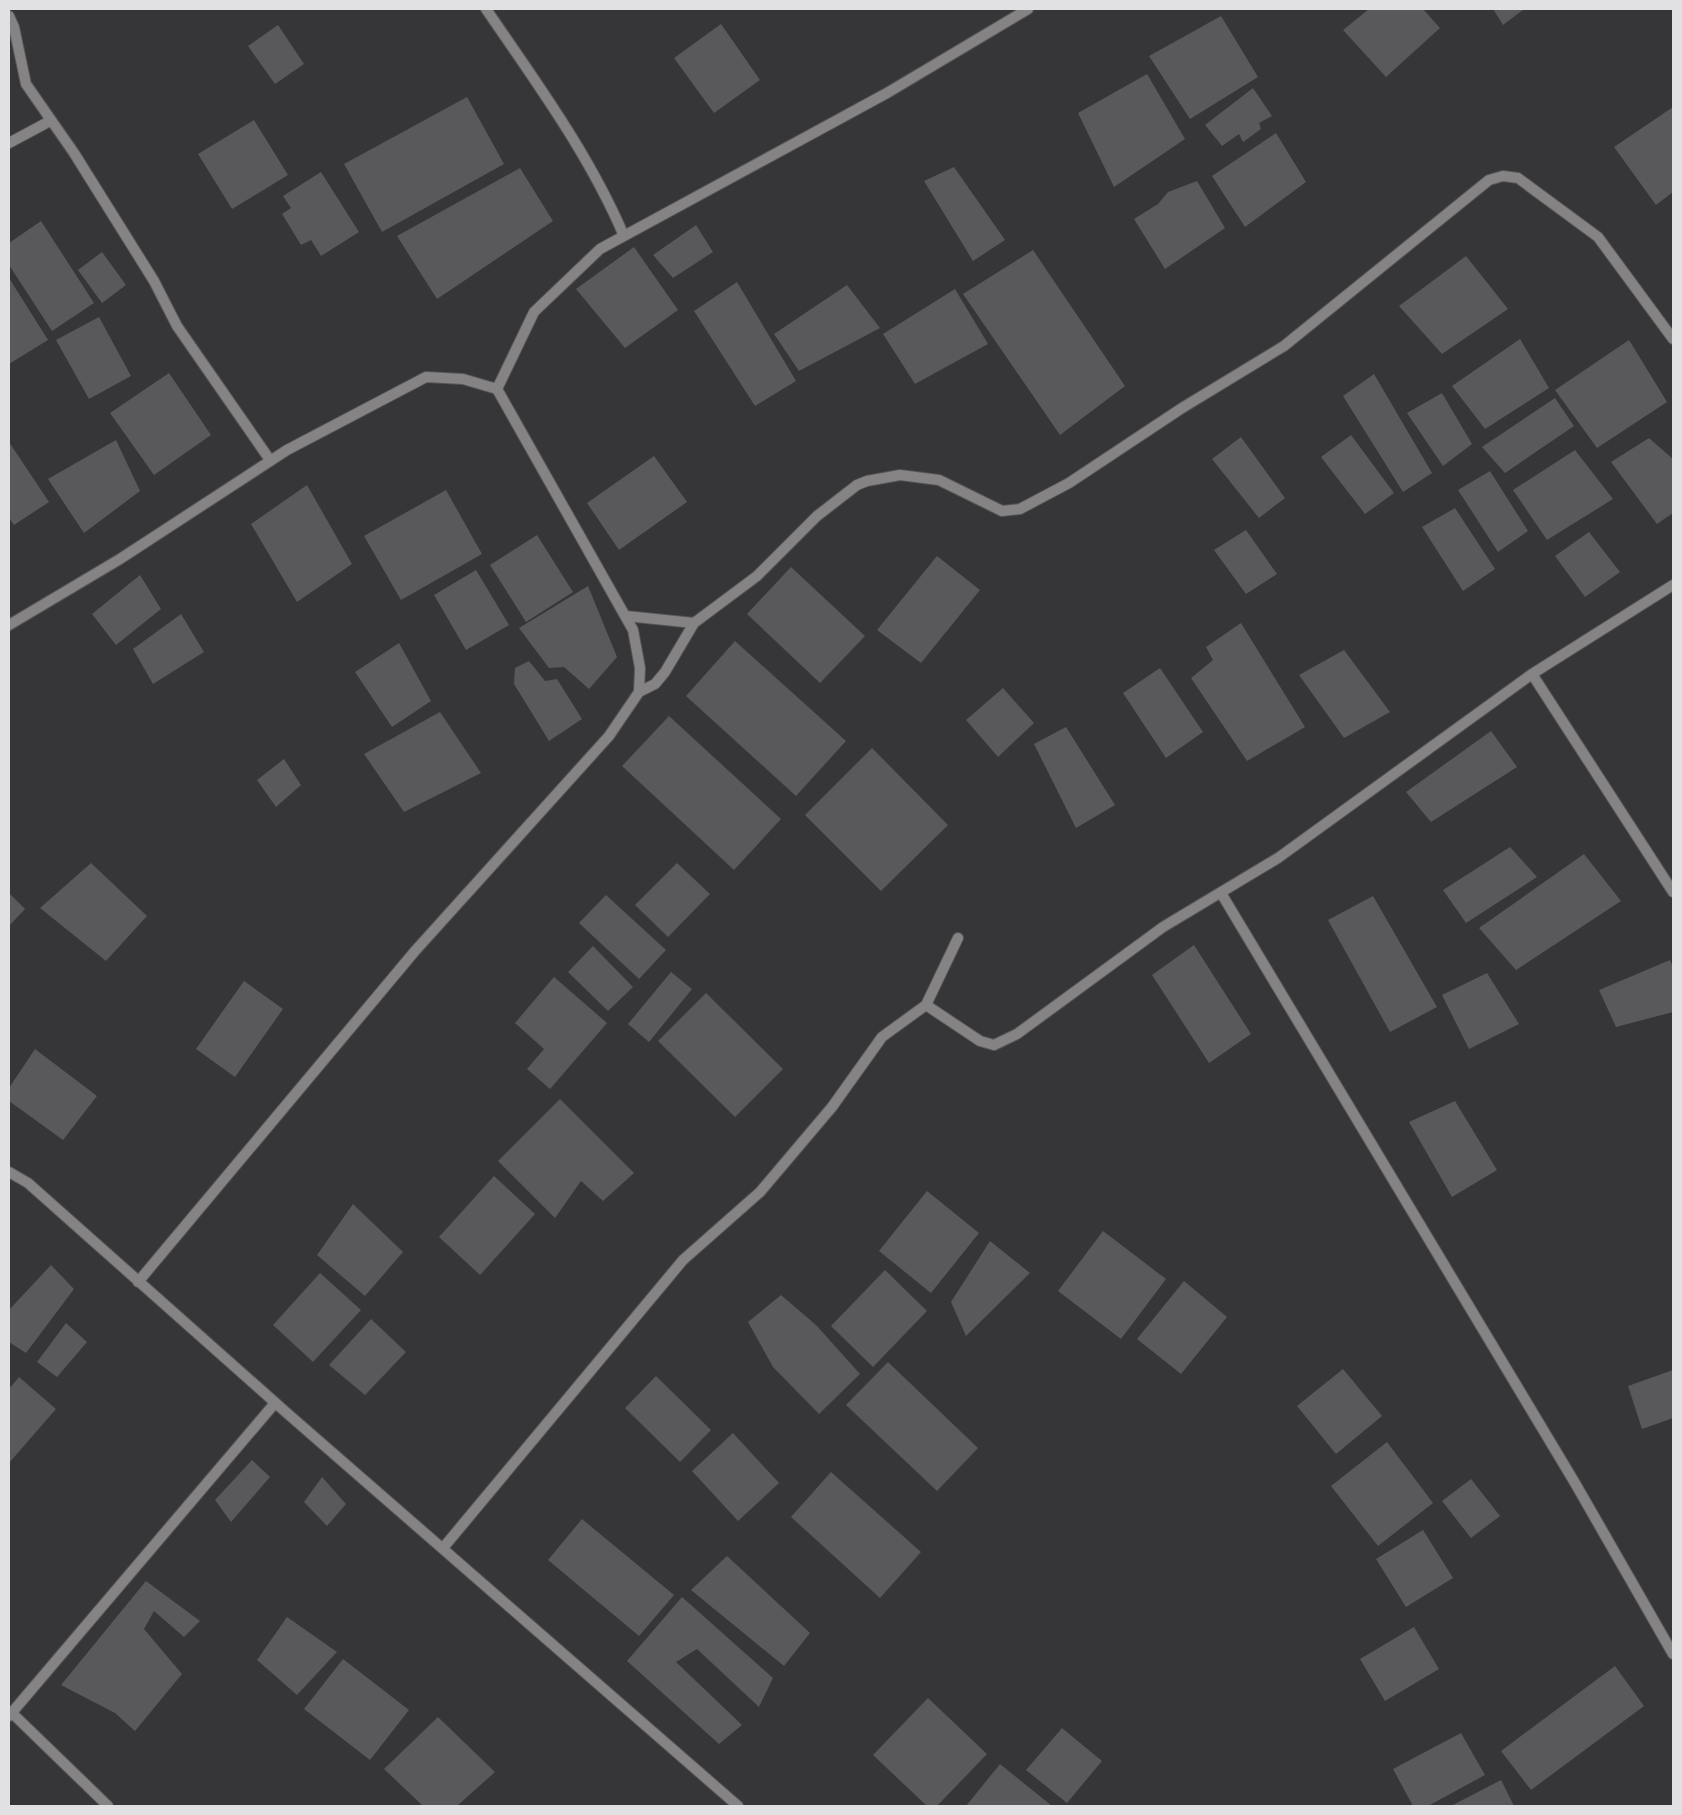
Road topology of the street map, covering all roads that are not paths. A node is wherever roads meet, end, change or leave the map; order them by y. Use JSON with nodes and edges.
{"nodes":[{"id":1,"x":486,"y":9,"type":"edge"},
{"id":2,"x":1028,"y":9,"type":"edge"},
{"id":3,"x":9,"y":16,"type":"edge"},
{"id":4,"x":50,"y":121,"type":"junction"},
{"id":5,"x":9,"y":143,"type":"edge"},
{"id":6,"x":624,"y":236,"type":"junction"},
{"id":7,"x":1673,"y":339,"type":"edge"},
{"id":8,"x":497,"y":389,"type":"junction"},
{"id":9,"x":270,"y":460,"type":"junction"},
{"id":10,"x":1673,"y":585,"type":"edge"},
{"id":11,"x":626,"y":616,"type":"junction"},
{"id":12,"x":694,"y":623,"type":"junction"},
{"id":13,"x":9,"y":625,"type":"edge"},
{"id":14,"x":1532,"y":674,"type":"junction"},
{"id":15,"x":639,"y":692,"type":"junction"},
{"id":16,"x":1673,"y":892,"type":"edge"},
{"id":17,"x":1221,"y":893,"type":"junction"},
{"id":18,"x":958,"y":938,"type":"dead end"},
{"id":19,"x":926,"y":1005,"type":"junction"},
{"id":20,"x":9,"y":1172,"type":"edge"},
{"id":21,"x":138,"y":1282,"type":"junction"},
{"id":22,"x":275,"y":1402,"type":"junction"},
{"id":23,"x":443,"y":1548,"type":"junction"},
{"id":24,"x":1673,"y":1654,"type":"edge"},
{"id":25,"x":10,"y":1714,"type":"edge"},
{"id":26,"x":108,"y":1806,"type":"edge"},
{"id":27,"x":738,"y":1806,"type":"edge"}],
"edges":[{"from":1,"to":6,"type":"street"},
{"from":2,"to":6,"type":"street"},
{"from":3,"to":4,"type":"street"},
{"from":4,"to":5,"type":"street"},
{"from":4,"to":9,"type":"street"},
{"from":6,"to":8,"type":"street"},
{"from":7,"to":12,"type":"street"},
{"from":8,"to":9,"type":"street"},
{"from":8,"to":11,"type":"street"},
{"from":9,"to":13,"type":"street"},
{"from":10,"to":14,"type":"street"},
{"from":11,"to":12,"type":"street"},
{"from":11,"to":15,"type":"street"},
{"from":12,"to":15,"type":"street"},
{"from":14,"to":16,"type":"street"},
{"from":14,"to":17,"type":"street"},
{"from":15,"to":21,"type":"street"},
{"from":17,"to":19,"type":"street"},
{"from":17,"to":24,"type":"street"},
{"from":18,"to":19,"type":"street"},
{"from":19,"to":23,"type":"street"},
{"from":20,"to":21,"type":"street"},
{"from":21,"to":22,"type":"street"},
{"from":22,"to":23,"type":"street"},
{"from":22,"to":25,"type":"street"},
{"from":23,"to":27,"type":"street"},
{"from":25,"to":26,"type":"street"}]}
